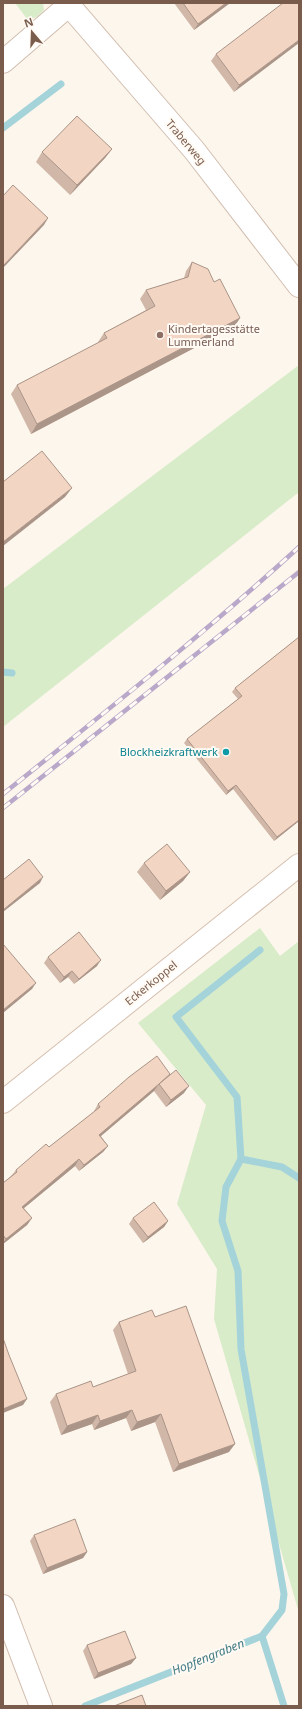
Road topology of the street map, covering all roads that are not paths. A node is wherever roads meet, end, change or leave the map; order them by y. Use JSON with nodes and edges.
{"nodes":[{"id":1,"x":67,"y":4,"type":"edge"},
{"id":2,"x":3,"y":62,"type":"edge"},
{"id":3,"x":299,"y":286,"type":"edge"},
{"id":4,"x":299,"y":865,"type":"edge"},
{"id":5,"x":3,"y":1102,"type":"edge"},
{"id":6,"x":3,"y":1606,"type":"edge"},
{"id":7,"x":41,"y":1706,"type":"edge"}],
"edges":[{"from":1,"to":2,"type":"street"},
{"from":1,"to":3,"type":"street","name":"Traberweg"},
{"from":4,"to":5,"type":"street","name":"Eckerkoppel"},
{"from":6,"to":7,"type":"street"}]}
